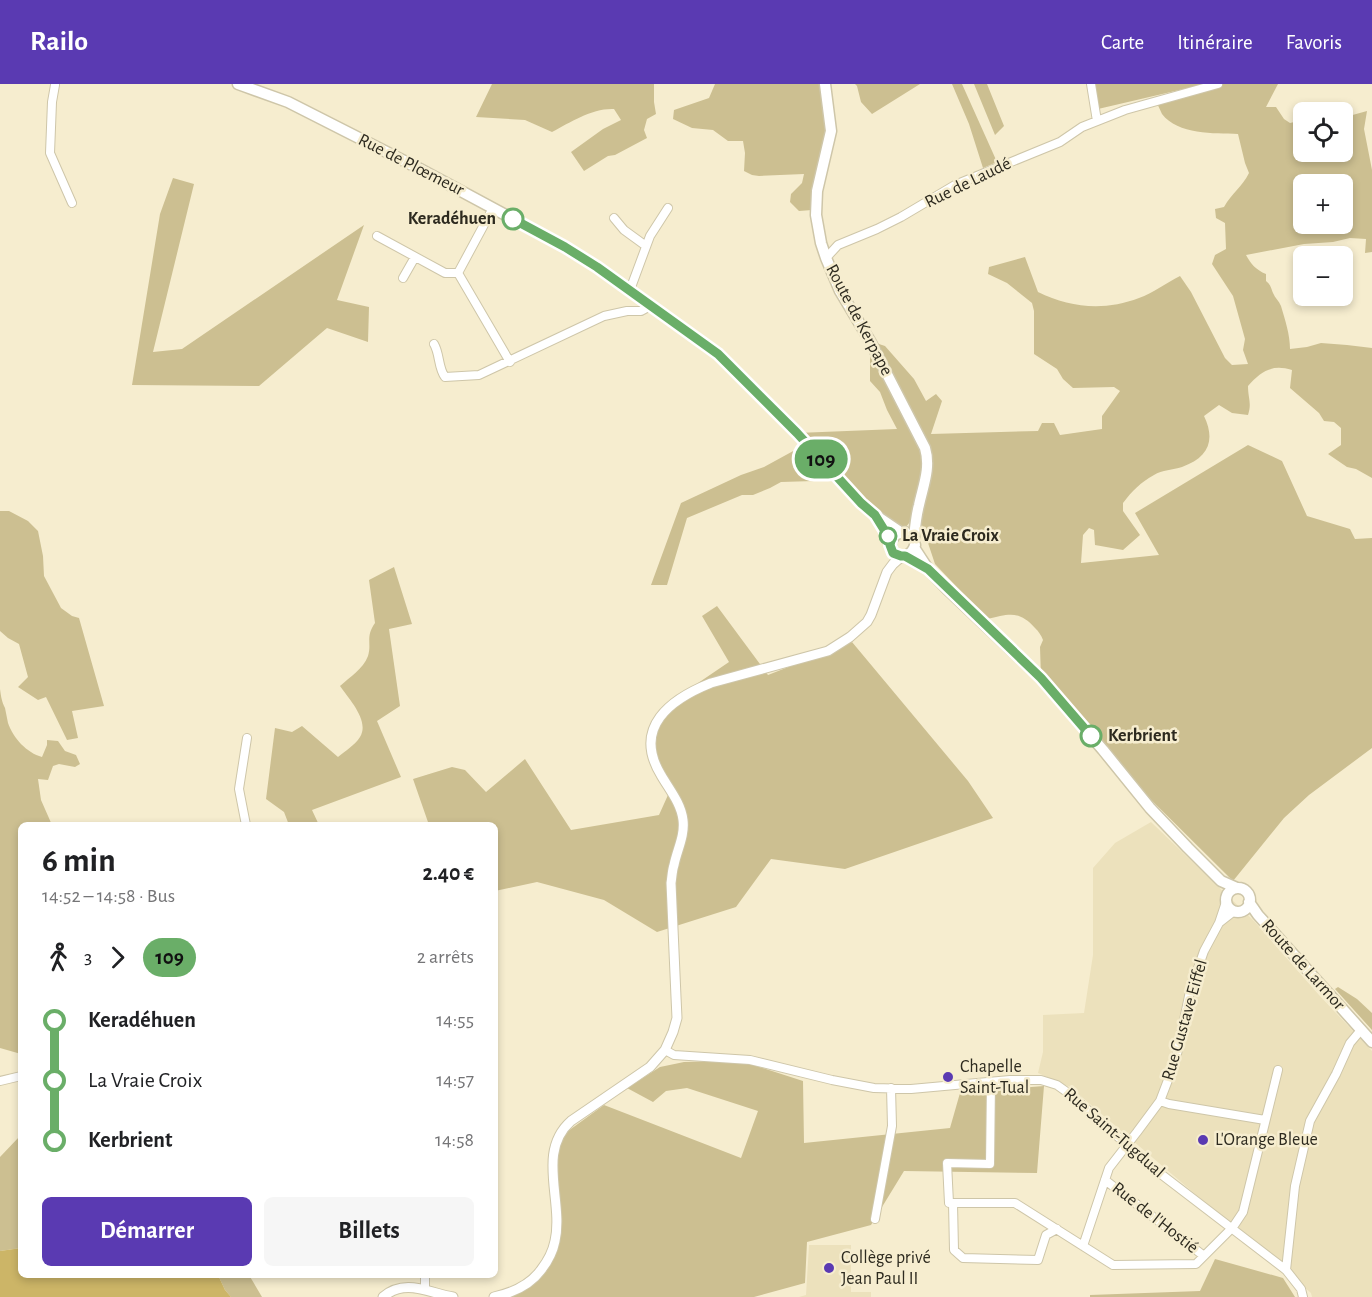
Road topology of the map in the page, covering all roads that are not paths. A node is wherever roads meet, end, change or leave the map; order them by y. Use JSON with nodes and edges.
{"nodes":[{"id":1,"x":55,"y":84,"type":"edge"},
{"id":2,"x":238,"y":84,"type":"edge"},
{"id":3,"x":825,"y":84,"type":"edge"},
{"id":4,"x":1091,"y":84,"type":"edge"},
{"id":5,"x":1218,"y":84,"type":"edge"},
{"id":6,"x":1097,"y":121,"type":"junction"},
{"id":7,"x":72,"y":203,"type":"dead end"},
{"id":8,"x":494,"y":208,"type":"junction"},
{"id":9,"x":668,"y":208,"type":"dead end"},
{"id":10,"x":614,"y":218,"type":"dead end"},
{"id":11,"x":377,"y":236,"type":"dead end"},
{"id":12,"x":821,"y":243,"type":"junction"},
{"id":13,"x":838,"y":245,"type":"junction"},
{"id":14,"x":646,"y":246,"type":"junction"},
{"id":15,"x":416,"y":257,"type":"junction"},
{"id":16,"x":826,"y":258,"type":"junction"},
{"id":17,"x":458,"y":273,"type":"junction"},
{"id":18,"x":403,"y":278,"type":"dead end"},
{"id":19,"x":630,"y":290,"type":"junction"},
{"id":20,"x":641,"y":297,"type":"junction"},
{"id":21,"x":652,"y":305,"type":"junction"},
{"id":22,"x":627,"y":311,"type":"junction"},
{"id":23,"x":434,"y":344,"type":"dead end"},
{"id":24,"x":510,"y":362,"type":"junction"},
{"id":25,"x":875,"y":515,"type":"junction"},
{"id":26,"x":908,"y":538,"type":"junction"},
{"id":27,"x":891,"y":545,"type":"junction"},
{"id":28,"x":903,"y":556,"type":"junction"},
{"id":29,"x":928,"y":569,"type":"junction"},
{"id":30,"x":856,"y":631,"type":"junction"},
{"id":31,"x":248,"y":738,"type":"dead end"},
{"id":32,"x":245,"y":822,"type":"edge"},
{"id":33,"x":1221,"y":881,"type":"junction"},
{"id":34,"x":1237,"y":888,"type":"junction"},
{"id":35,"x":1226,"y":899,"type":"junction"},
{"id":36,"x":1249,"y":902,"type":"junction"},
{"id":37,"x":1237,"y":911,"type":"junction"},
{"id":38,"x":1258,"y":915,"type":"junction"},
{"id":39,"x":1219,"y":923,"type":"junction"},
{"id":40,"x":1361,"y":1030,"type":"junction"},
{"id":41,"x":1372,"y":1042,"type":"edge"},
{"id":42,"x":665,"y":1050,"type":"junction"},
{"id":43,"x":1278,"y":1070,"type":"dead end"},
{"id":44,"x":18,"y":1077,"type":"edge"},
{"id":45,"x":0,"y":1081,"type":"edge"},
{"id":46,"x":991,"y":1082,"type":"junction"},
{"id":47,"x":891,"y":1088,"type":"junction"},
{"id":48,"x":1160,"y":1101,"type":"junction"},
{"id":49,"x":1265,"y":1120,"type":"junction"},
{"id":50,"x":1127,"y":1144,"type":"junction"},
{"id":51,"x":1105,"y":1180,"type":"junction"},
{"id":52,"x":953,"y":1203,"type":"junction"},
{"id":53,"x":875,"y":1219,"type":"dead end"},
{"id":54,"x":1232,"y":1228,"type":"junction"},
{"id":55,"x":1057,"y":1229,"type":"junction"},
{"id":56,"x":1083,"y":1246,"type":"junction"},
{"id":57,"x":1204,"y":1256,"type":"junction"},
{"id":58,"x":1286,"y":1270,"type":"junction"},
{"id":59,"x":425,"y":1278,"type":"edge"},
{"id":60,"x":425,"y":1290,"type":"junction"},
{"id":61,"x":383,"y":1297,"type":"edge"},
{"id":62,"x":453,"y":1297,"type":"edge"},
{"id":63,"x":494,"y":1297,"type":"edge"},
{"id":64,"x":1304,"y":1297,"type":"edge"}],
"edges":[{"from":1,"to":7,"type":"street"},
{"from":2,"to":8,"type":"main road","name":"Rue de Plœmeur"},
{"from":3,"to":12,"type":"main road","name":"Route de Kerpape"},
{"from":4,"to":6,"type":"street"},
{"from":5,"to":6,"type":"street","name":"Rue de Laudé"},
{"from":6,"to":13,"type":"street","name":"Rue de Laudé"},
{"from":8,"to":17,"type":"street"},
{"from":8,"to":19,"type":"main road","name":"Rue de Plœmeur"},
{"from":9,"to":14,"type":"street"},
{"from":10,"to":14,"type":"street"},
{"from":11,"to":15,"type":"street"},
{"from":12,"to":13,"type":"street","name":"Rue de Laudé"},
{"from":12,"to":16,"type":"main road","name":"Route de Kerpape"},
{"from":13,"to":16,"type":"street","name":"Rue de Laudé"},
{"from":14,"to":19,"type":"street"},
{"from":15,"to":17,"type":"street"},
{"from":15,"to":18,"type":"street"},
{"from":16,"to":26,"type":"main road","name":"Route de Kerpape"},
{"from":17,"to":24,"type":"street"},
{"from":19,"to":20,"type":"main road","name":"Rue de Plœmeur"},
{"from":20,"to":21,"type":"main road","name":"Rue de Plœmeur"},
{"from":20,"to":22,"type":"street"},
{"from":21,"to":22,"type":"street"},
{"from":21,"to":25,"type":"main road","name":"Rue de Plœmeur"},
{"from":22,"to":24,"type":"street"},
{"from":23,"to":24,"type":"street"},
{"from":25,"to":26,"type":"main road","name":"Rue de Plœmeur"},
{"from":25,"to":27,"type":"main road","name":"Rue de Plœmeur"},
{"from":26,"to":27,"type":"main road"},
{"from":26,"to":28,"type":"main road"},
{"from":26,"to":29,"type":"main road"},
{"from":27,"to":28,"type":"main road"},
{"from":27,"to":30,"type":"street"},
{"from":28,"to":29,"type":"main road"},
{"from":28,"to":30,"type":"street"},
{"from":29,"to":33,"type":"main road"},
{"from":30,"to":42,"type":"street"},
{"from":31,"to":32,"type":"street"},
{"from":33,"to":34,"type":"main road"},
{"from":33,"to":35,"type":"main road"},
{"from":34,"to":35,"type":"main road"},
{"from":34,"to":36,"type":"main road"},
{"from":35,"to":37,"type":"main road"},
{"from":35,"to":39,"type":"street","name":"Rue Gustave Eiffel"},
{"from":36,"to":37,"type":"main road"},
{"from":36,"to":38,"type":"main road","name":"Route de Larmor"},
{"from":37,"to":38,"type":"main road","name":"Route de Larmor"},
{"from":37,"to":39,"type":"street","name":"Rue Gustave Eiffel"},
{"from":38,"to":40,"type":"main road","name":"Route de Larmor"},
{"from":39,"to":48,"type":"street","name":"Rue Gustave Eiffel"},
{"from":40,"to":41,"type":"main road","name":"Route de Larmor"},
{"from":40,"to":58,"type":"street"},
{"from":42,"to":47,"type":"street","name":"Rue Saint-Tugdual"},
{"from":42,"to":63,"type":"street"},
{"from":43,"to":49,"type":"street"},
{"from":44,"to":45,"type":"street"},
{"from":46,"to":47,"type":"street","name":"Rue Saint-Tugdual"},
{"from":46,"to":50,"type":"street","name":"Rue Saint-Tugdual"},
{"from":46,"to":52,"type":"street"},
{"from":47,"to":53,"type":"street"},
{"from":48,"to":49,"type":"street"},
{"from":48,"to":50,"type":"street","name":"Rue Gustave Eiffel"},
{"from":49,"to":54,"type":"street"},
{"from":50,"to":51,"type":"street","name":"Rue Gustave Eiffel"},
{"from":50,"to":54,"type":"street","name":"Rue Saint-Tugdual"},
{"from":51,"to":56,"type":"street","name":"Rue Gustave Eiffel"},
{"from":51,"to":57,"type":"street","name":"Rue de l'Hostié"},
{"from":52,"to":55,"type":"street"},
{"from":52,"to":55,"type":"street"},
{"from":54,"to":57,"type":"street"},
{"from":54,"to":58,"type":"street","name":"Rue Saint-Tugdual"},
{"from":55,"to":56,"type":"street"},
{"from":56,"to":57,"type":"street"},
{"from":58,"to":64,"type":"street","name":"Rue Saint-Tugdual"},
{"from":59,"to":60,"type":"street"},
{"from":60,"to":61,"type":"street"},
{"from":60,"to":62,"type":"street"}]}
